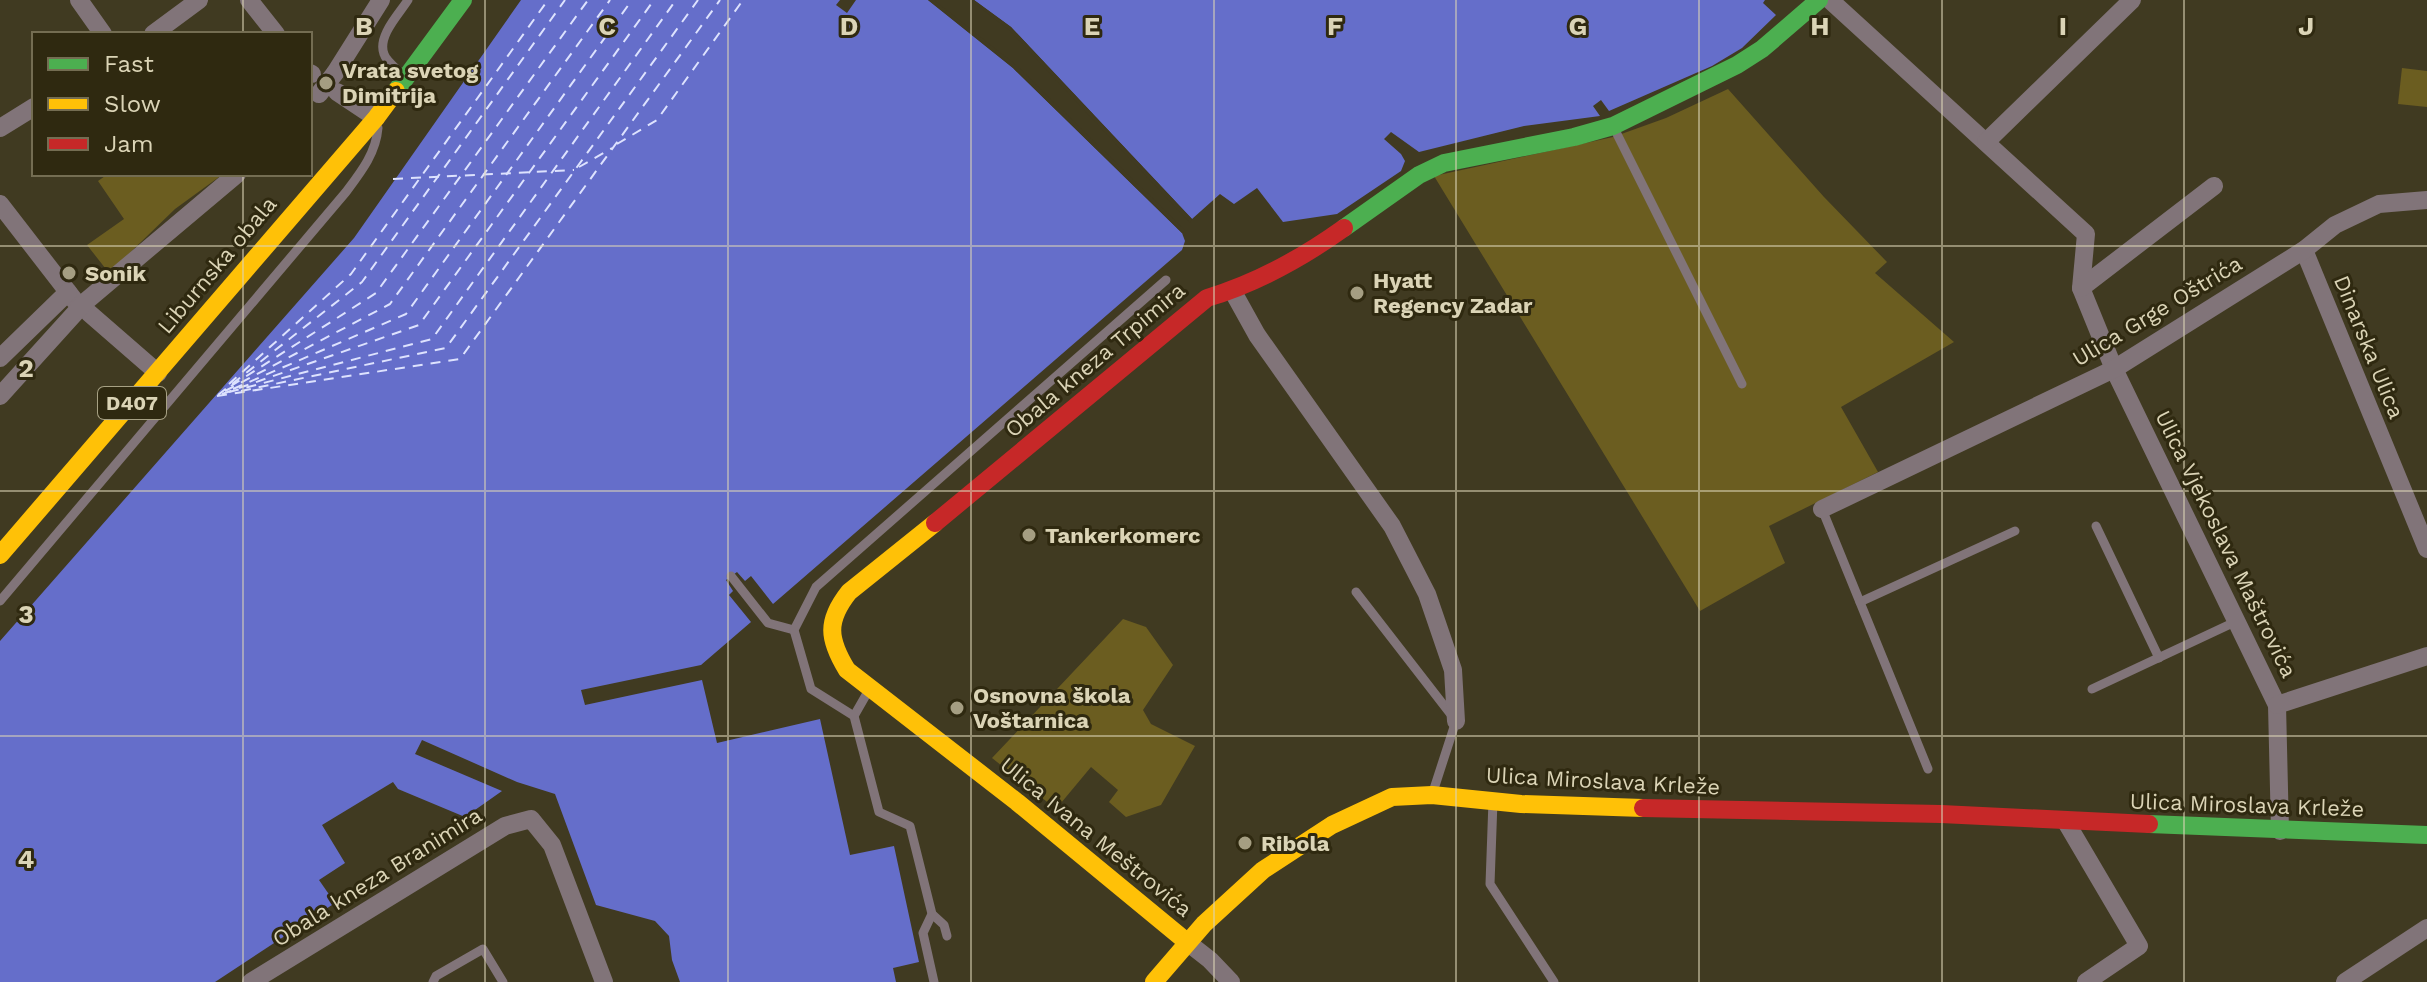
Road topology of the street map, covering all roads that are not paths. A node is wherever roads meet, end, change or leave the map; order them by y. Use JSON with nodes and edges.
{"nodes":[{"id":1,"x":79,"y":0,"type":"edge"},
{"id":2,"x":199,"y":0,"type":"edge"},
{"id":3,"x":249,"y":0,"type":"edge"},
{"id":4,"x":381,"y":0,"type":"edge"},
{"id":5,"x":408,"y":0,"type":"edge"},
{"id":6,"x":463,"y":0,"type":"edge"},
{"id":7,"x":1819,"y":0,"type":"edge"},
{"id":8,"x":1830,"y":0,"type":"edge"},
{"id":9,"x":2132,"y":0,"type":"edge"},
{"id":10,"x":102,"y":32,"type":"edge"},
{"id":11,"x":156,"y":32,"type":"edge"},
{"id":12,"x":274,"y":32,"type":"edge"},
{"id":13,"x":406,"y":79,"type":"junction"},
{"id":14,"x":325,"y":91,"type":"edge"},
{"id":15,"x":32,"y":108,"type":"edge"},
{"id":16,"x":376,"y":118,"type":"junction"},
{"id":17,"x":1613,"y":126,"type":"junction"},
{"id":18,"x":0,"y":128,"type":"edge"},
{"id":19,"x":1986,"y":142,"type":"junction"},
{"id":20,"x":235,"y":176,"type":"edge"},
{"id":21,"x":2214,"y":186,"type":"dead end"},
{"id":22,"x":2427,"y":200,"type":"edge"},
{"id":23,"x":0,"y":204,"type":"edge"},
{"id":24,"x":2304,"y":250,"type":"junction"},
{"id":25,"x":1166,"y":280,"type":"dead end"},
{"id":26,"x":2081,"y":288,"type":"junction"},
{"id":27,"x":1232,"y":290,"type":"junction"},
{"id":28,"x":78,"y":302,"type":"junction"},
{"id":29,"x":0,"y":358,"type":"edge"},
{"id":30,"x":2114,"y":369,"type":"junction"},
{"id":31,"x":158,"y":373,"type":"junction"},
{"id":32,"x":1742,"y":384,"type":"dead end"},
{"id":33,"x":0,"y":396,"type":"edge"},
{"id":34,"x":1822,"y":509,"type":"joint"},
{"id":35,"x":2096,"y":526,"type":"dead end"},
{"id":36,"x":2015,"y":531,"type":"dead end"},
{"id":37,"x":2427,"y":549,"type":"edge"},
{"id":38,"x":0,"y":555,"type":"edge"},
{"id":39,"x":731,"y":576,"type":"dead end"},
{"id":40,"x":1356,"y":592,"type":"dead end"},
{"id":41,"x":0,"y":601,"type":"edge"},
{"id":42,"x":1860,"y":602,"type":"junction"},
{"id":43,"x":2237,"y":621,"type":"junction"},
{"id":44,"x":794,"y":630,"type":"junction"},
{"id":45,"x":830,"y":633,"type":"joint"},
{"id":46,"x":2427,"y":656,"type":"edge"},
{"id":47,"x":2159,"y":658,"type":"junction"},
{"id":48,"x":870,"y":688,"type":"junction"},
{"id":49,"x":2092,"y":689,"type":"dead end"},
{"id":50,"x":2277,"y":705,"type":"junction"},
{"id":51,"x":854,"y":716,"type":"junction"},
{"id":52,"x":1456,"y":721,"type":"junction"},
{"id":53,"x":1928,"y":769,"type":"dead end"},
{"id":54,"x":1432,"y":795,"type":"junction"},
{"id":55,"x":1493,"y":801,"type":"junction"},
{"id":56,"x":2066,"y":822,"type":"junction"},
{"id":57,"x":2280,"y":831,"type":"junction"},
{"id":58,"x":2427,"y":835,"type":"edge"},
{"id":59,"x":932,"y":914,"type":"junction"},
{"id":60,"x":2427,"y":928,"type":"edge"},
{"id":61,"x":947,"y":936,"type":"dead end"},
{"id":62,"x":1187,"y":942,"type":"junction"},
{"id":63,"x":251,"y":982,"type":"edge"},
{"id":64,"x":433,"y":982,"type":"edge"},
{"id":65,"x":503,"y":982,"type":"edge"},
{"id":66,"x":604,"y":982,"type":"edge"},
{"id":67,"x":934,"y":982,"type":"edge"},
{"id":68,"x":1154,"y":982,"type":"edge"},
{"id":69,"x":1231,"y":982,"type":"edge"},
{"id":70,"x":1554,"y":982,"type":"edge"},
{"id":71,"x":2086,"y":982,"type":"edge"},
{"id":72,"x":2345,"y":982,"type":"edge"}],
"edges":[{"from":1,"to":10,"type":"street"},
{"from":2,"to":11,"type":"street"},
{"from":3,"to":12,"type":"street"},
{"from":4,"to":14,"type":"street"},
{"from":5,"to":13,"type":"lane"},
{"from":6,"to":13,"type":"street","name":"Liburnska obala","number":"D407"},
{"from":7,"to":17,"type":"street","name":"Obala kneza Trpimira"},
{"from":8,"to":19,"type":"street","name":"Ulica Vjekoslava Maštrovića"},
{"from":9,"to":19,"type":"street"},
{"from":13,"to":16,"type":"street","name":"Liburnska obala","number":"D407"},
{"from":14,"to":16,"type":"street"},
{"from":15,"to":18,"type":"street"},
{"from":16,"to":31,"type":"street","name":"Liburnska obala","number":"D407"},
{"from":16,"to":41,"type":"lane"},
{"from":17,"to":27,"type":"street","name":"Obala kneza Trpimira"},
{"from":17,"to":32,"type":"lane"},
{"from":19,"to":26,"type":"street","name":"Ulica Vjekoslava Maštrovića"},
{"from":20,"to":33,"type":"street"},
{"from":21,"to":26,"type":"street"},
{"from":22,"to":24,"type":"street","name":"Ulica Grge Oštrića"},
{"from":23,"to":28,"type":"street"},
{"from":24,"to":30,"type":"street","name":"Ulica Grge Oštrića"},
{"from":24,"to":37,"type":"street","name":"Dinarska Ulica"},
{"from":25,"to":44,"type":"lane"},
{"from":26,"to":30,"type":"street","name":"Ulica Vjekoslava Maštrovića"},
{"from":27,"to":45,"type":"street","name":"Obala kneza Trpimira"},
{"from":27,"to":52,"type":"street"},
{"from":28,"to":29,"type":"street"},
{"from":28,"to":31,"type":"street"},
{"from":30,"to":34,"type":"street","name":"Ulica Grge Oštrića"},
{"from":30,"to":43,"type":"street","name":"Ulica Vjekoslava Maštrovića"},
{"from":31,"to":38,"type":"street","name":"Liburnska obala","number":"D407"},
{"from":34,"to":42,"type":"lane"},
{"from":35,"to":47,"type":"lane"},
{"from":36,"to":42,"type":"lane"},
{"from":39,"to":44,"type":"lane"},
{"from":40,"to":52,"type":"lane"},
{"from":42,"to":53,"type":"lane"},
{"from":43,"to":47,"type":"lane"},
{"from":43,"to":50,"type":"street","name":"Ulica Vjekoslava Maštrovića"},
{"from":44,"to":51,"type":"lane"},
{"from":45,"to":48,"type":"street","name":"Ulica Ivana Meštrovića"},
{"from":46,"to":50,"type":"street"},
{"from":47,"to":49,"type":"lane"},
{"from":48,"to":51,"type":"lane"},
{"from":48,"to":62,"type":"street","name":"Ulica Ivana Meštrovića"},
{"from":50,"to":57,"type":"street","name":"Ulica Vjekoslava Maštrovića"},
{"from":51,"to":59,"type":"lane"},
{"from":52,"to":54,"type":"lane"},
{"from":54,"to":55,"type":"street","name":"Ulica Miroslava Krleže"},
{"from":54,"to":62,"type":"street","name":"Ulica Miroslava Krleže"},
{"from":55,"to":56,"type":"street","name":"Ulica Miroslava Krleže"},
{"from":55,"to":70,"type":"lane"},
{"from":56,"to":57,"type":"street","name":"Ulica Miroslava Krleže"},
{"from":56,"to":71,"type":"street"},
{"from":57,"to":58,"type":"street","name":"Ulica Miroslava Krleže"},
{"from":59,"to":61,"type":"lane"},
{"from":59,"to":67,"type":"lane"},
{"from":60,"to":72,"type":"street"},
{"from":62,"to":68,"type":"street","name":"Ulica Miroslava Krleže"},
{"from":62,"to":69,"type":"street","name":"Ulica Ivana Meštrovića"},
{"from":63,"to":66,"type":"street","name":"Obala kneza Branimira"},
{"from":64,"to":65,"type":"lane"}]}
